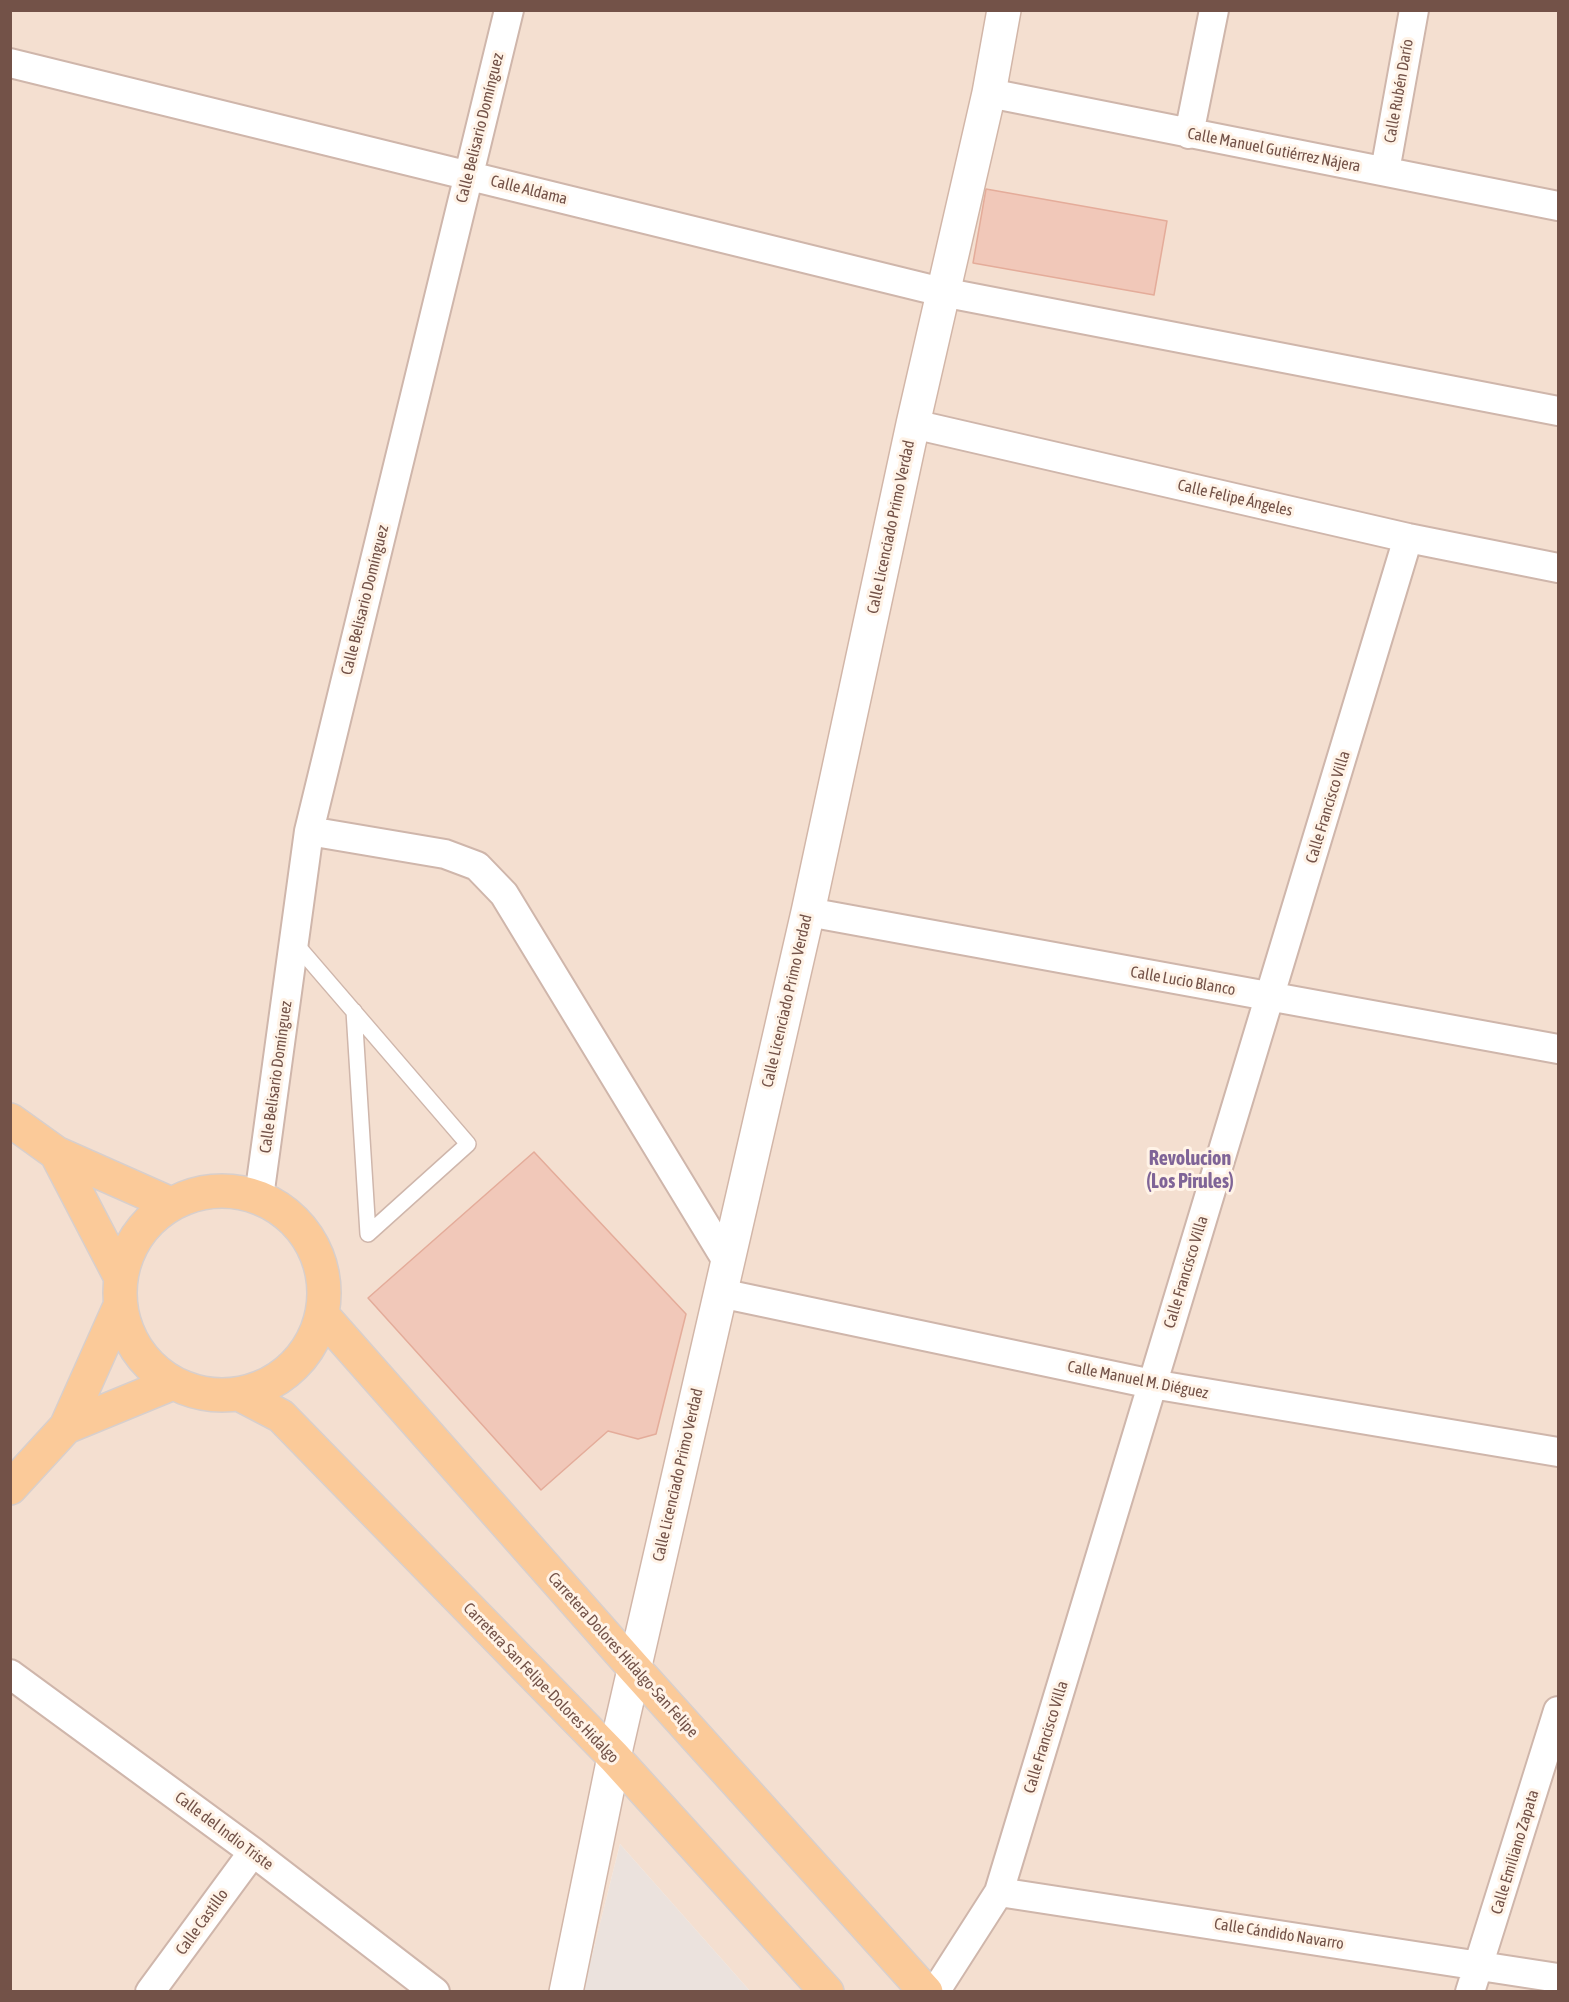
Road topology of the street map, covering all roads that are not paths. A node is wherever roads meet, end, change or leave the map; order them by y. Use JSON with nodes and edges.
{"nodes":[{"id":1,"x":509,"y":10,"type":"edge"},
{"id":2,"x":1004,"y":10,"type":"edge"},
{"id":3,"x":1214,"y":10,"type":"edge"},
{"id":4,"x":1414,"y":10,"type":"edge"},
{"id":5,"x":10,"y":63,"type":"edge"},
{"id":6,"x":989,"y":93,"type":"junction"},
{"id":7,"x":1189,"y":134,"type":"junction"},
{"id":8,"x":1385,"y":171,"type":"junction"},
{"id":9,"x":468,"y":175,"type":"junction"},
{"id":10,"x":1558,"y":206,"type":"edge"},
{"id":11,"x":942,"y":292,"type":"junction"},
{"id":12,"x":1558,"y":411,"type":"edge"},
{"id":13,"x":913,"y":424,"type":"junction"},
{"id":14,"x":1408,"y":538,"type":"junction"},
{"id":15,"x":1558,"y":568,"type":"edge"},
{"id":16,"x":309,"y":831,"type":"junction"},
{"id":17,"x":808,"y":912,"type":"junction"},
{"id":18,"x":294,"y":942,"type":"junction"},
{"id":19,"x":1271,"y":998,"type":"junction"},
{"id":20,"x":354,"y":1011,"type":"junction"},
{"id":21,"x":1558,"y":1049,"type":"edge"},
{"id":22,"x":10,"y":1120,"type":"edge"},
{"id":23,"x":56,"y":1153,"type":"junction"},
{"id":24,"x":259,"y":1197,"type":"junction"},
{"id":25,"x":171,"y":1204,"type":"junction"},
{"id":26,"x":727,"y":1261,"type":"junction"},
{"id":27,"x":120,"y":1291,"type":"junction"},
{"id":28,"x":720,"y":1293,"type":"junction"},
{"id":29,"x":323,"y":1316,"type":"junction"},
{"id":30,"x":173,"y":1383,"type":"junction"},
{"id":31,"x":1152,"y":1384,"type":"junction"},
{"id":32,"x":239,"y":1394,"type":"junction"},
{"id":33,"x":66,"y":1427,"type":"junction"},
{"id":34,"x":1558,"y":1452,"type":"edge"},
{"id":35,"x":10,"y":1488,"type":"edge"},
{"id":36,"x":634,"y":1668,"type":"junction"},
{"id":37,"x":10,"y":1674,"type":"edge"},
{"id":38,"x":1558,"y":1711,"type":"edge"},
{"id":39,"x":614,"y":1757,"type":"junction"},
{"id":40,"x":253,"y":1852,"type":"junction"},
{"id":41,"x":999,"y":1892,"type":"junction"},
{"id":42,"x":1480,"y":1965,"type":"junction"},
{"id":43,"x":1558,"y":1978,"type":"edge"},
{"id":44,"x":150,"y":1992,"type":"edge"},
{"id":45,"x":435,"y":1992,"type":"edge"},
{"id":46,"x":566,"y":1992,"type":"edge"},
{"id":47,"x":827,"y":1992,"type":"edge"},
{"id":48,"x":926,"y":1992,"type":"edge"},
{"id":49,"x":935,"y":1992,"type":"edge"},
{"id":50,"x":1470,"y":1992,"type":"edge"}],
"edges":[{"from":1,"to":9,"type":"street","name":"Calle Belisario Domínguez"},
{"from":2,"to":6,"type":"street","name":"Calle Licenciado Primo Verdad"},
{"from":3,"to":7,"type":"street"},
{"from":4,"to":8,"type":"street","name":"Calle Rubén Darío"},
{"from":5,"to":9,"type":"street","name":"Calle Aldama"},
{"from":6,"to":7,"type":"street","name":"Calle Manuel Gutiérrez Nájera"},
{"from":6,"to":11,"type":"street","name":"Calle Licenciado Primo Verdad"},
{"from":7,"to":8,"type":"street","name":"Calle Manuel Gutiérrez Nájera"},
{"from":8,"to":10,"type":"street","name":"Calle Manuel Gutiérrez Nájera"},
{"from":9,"to":11,"type":"street","name":"Calle Aldama"},
{"from":9,"to":16,"type":"street","name":"Calle Belisario Domínguez"},
{"from":11,"to":12,"type":"street"},
{"from":11,"to":13,"type":"street","name":"Calle Licenciado Primo Verdad"},
{"from":13,"to":14,"type":"street","name":"Calle Felipe Ángeles"},
{"from":13,"to":17,"type":"street","name":"Calle Licenciado Primo Verdad"},
{"from":14,"to":15,"type":"street","name":"Calle Felipe Ángeles"},
{"from":14,"to":19,"type":"street","name":"Calle Francisco Villa"},
{"from":16,"to":18,"type":"street","name":"Calle Belisario Domínguez"},
{"from":16,"to":26,"type":"street"},
{"from":17,"to":19,"type":"street","name":"Calle Lucio Blanco"},
{"from":17,"to":26,"type":"street","name":"Calle Licenciado Primo Verdad"},
{"from":18,"to":20,"type":"lane"},
{"from":18,"to":24,"type":"street","name":"Calle Belisario Domínguez"},
{"from":19,"to":21,"type":"street","name":"Calle Lucio Blanco"},
{"from":19,"to":31,"type":"street","name":"Calle Francisco Villa"},
{"from":20,"to":20,"type":"lane"},
{"from":22,"to":23,"type":"main road"},
{"from":23,"to":25,"type":"main road"},
{"from":23,"to":27,"type":"main road"},
{"from":24,"to":25,"type":"main road"},
{"from":24,"to":29,"type":"main road"},
{"from":25,"to":27,"type":"main road"},
{"from":26,"to":28,"type":"street","name":"Calle Licenciado Primo Verdad"},
{"from":27,"to":30,"type":"main road"},
{"from":27,"to":33,"type":"main road"},
{"from":28,"to":31,"type":"street","name":"Calle Manuel M. Diéguez"},
{"from":28,"to":36,"type":"street","name":"Calle Licenciado Primo Verdad"},
{"from":29,"to":32,"type":"main road"},
{"from":29,"to":36,"type":"main road","name":"Carretera Dolores Hidalgo-San Felipe"},
{"from":30,"to":32,"type":"main road"},
{"from":30,"to":33,"type":"main road"},
{"from":31,"to":34,"type":"street","name":"Calle Manuel M. Diéguez"},
{"from":31,"to":41,"type":"street","name":"Calle Francisco Villa"},
{"from":32,"to":39,"type":"main road","name":"Carretera San Felipe-Dolores Hidalgo"},
{"from":33,"to":35,"type":"main road"},
{"from":36,"to":39,"type":"street","name":"Calle Licenciado Primo Verdad"},
{"from":36,"to":48,"type":"main road","name":"Carretera Dolores Hidalgo-San Felipe"},
{"from":37,"to":40,"type":"street","name":"Calle del Indio Triste"},
{"from":38,"to":42,"type":"street","name":"Calle Emiliano Zapata"},
{"from":39,"to":46,"type":"street","name":"Calle Licenciado Primo Verdad"},
{"from":39,"to":47,"type":"main road","name":"Carretera San Felipe-Dolores Hidalgo"},
{"from":40,"to":44,"type":"street","name":"Calle Castillo"},
{"from":40,"to":45,"type":"street","name":"Calle del Indio Triste"},
{"from":41,"to":42,"type":"street","name":"Calle Cándido Navarro"},
{"from":41,"to":49,"type":"street","name":"Calle Francisco Villa"},
{"from":42,"to":43,"type":"street","name":"Calle Cándido Navarro"},
{"from":42,"to":50,"type":"street","name":"Calle Emiliano Zapata"}]}
